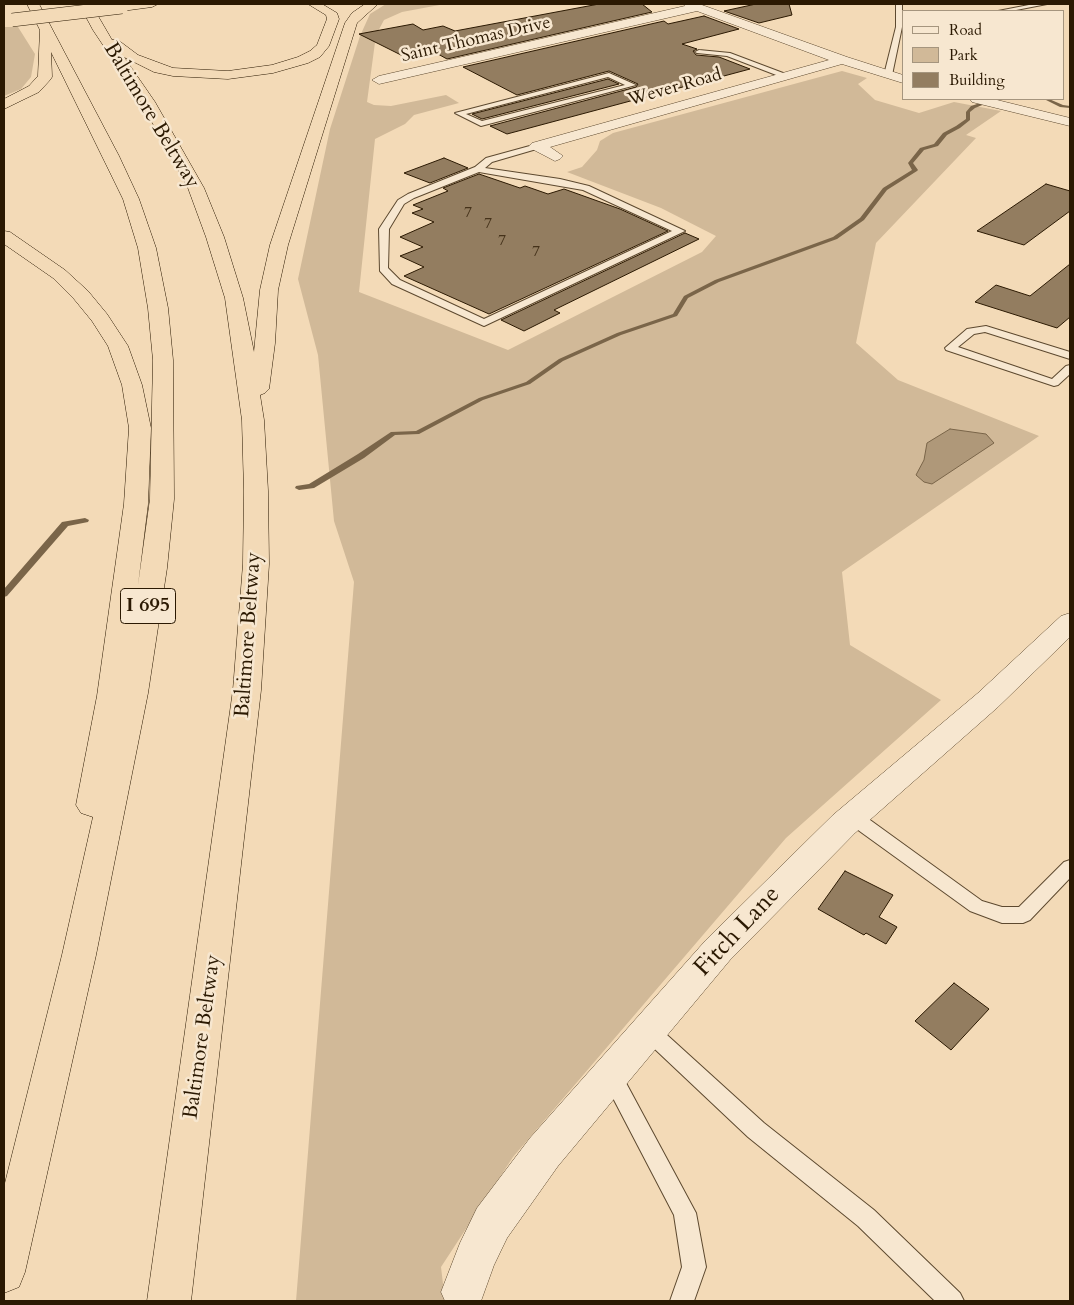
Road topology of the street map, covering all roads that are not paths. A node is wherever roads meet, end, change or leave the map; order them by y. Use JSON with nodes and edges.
{"nodes":[{"id":1,"x":33,"y":4,"type":"edge"},
{"id":2,"x":84,"y":4,"type":"edge"},
{"id":3,"x":152,"y":4,"type":"edge"},
{"id":4,"x":314,"y":4,"type":"edge"},
{"id":5,"x":372,"y":4,"type":"edge"},
{"id":6,"x":899,"y":4,"type":"edge"},
{"id":7,"x":1044,"y":4,"type":"edge"},
{"id":8,"x":119,"y":5,"type":"edge"},
{"id":9,"x":694,"y":5,"type":"edge"},
{"id":10,"x":1007,"y":10,"type":"edge"},
{"id":11,"x":8,"y":18,"type":"edge"},
{"id":12,"x":901,"y":27,"type":"edge"},
{"id":13,"x":99,"y":30,"type":"junction"},
{"id":14,"x":45,"y":31,"type":"junction"},
{"id":15,"x":894,"y":50,"type":"junction"},
{"id":16,"x":902,"y":50,"type":"edge"},
{"id":17,"x":699,"y":52,"type":"dead end"},
{"id":18,"x":842,"y":60,"type":"junction"},
{"id":19,"x":609,"y":75,"type":"joint"},
{"id":20,"x":888,"y":75,"type":"junction"},
{"id":21,"x":787,"y":76,"type":"junction"},
{"id":22,"x":902,"y":79,"type":"edge"},
{"id":23,"x":379,"y":80,"type":"dead end"},
{"id":24,"x":981,"y":100,"type":"edge"},
{"id":25,"x":4,"y":105,"type":"edge"},
{"id":26,"x":1070,"y":122,"type":"edge"},
{"id":27,"x":537,"y":146,"type":"junction"},
{"id":28,"x":555,"y":156,"type":"dead end"},
{"id":29,"x":478,"y":169,"type":"junction"},
{"id":30,"x":4,"y":236,"type":"edge"},
{"id":31,"x":1070,"y":356,"type":"edge"},
{"id":32,"x":1070,"y":368,"type":"edge"},
{"id":33,"x":253,"y":420,"type":"junction"},
{"id":34,"x":1070,"y":622,"type":"edge"},
{"id":35,"x":852,"y":817,"type":"junction"},
{"id":36,"x":1070,"y":867,"type":"edge"},
{"id":37,"x":649,"y":1031,"type":"junction"},
{"id":38,"x":611,"y":1075,"type":"junction"},
{"id":39,"x":46,"y":1094,"type":"junction"},
{"id":40,"x":4,"y":1272,"type":"edge"},
{"id":41,"x":465,"y":1298,"type":"edge"},
{"id":42,"x":169,"y":1301,"type":"edge"},
{"id":43,"x":682,"y":1301,"type":"edge"},
{"id":44,"x":952,"y":1301,"type":"edge"}],
"edges":[{"from":1,"to":14,"type":"highway","number":"I 695"},
{"from":2,"to":13,"type":"highway","name":"Baltimore Beltway"},
{"from":3,"to":8,"type":"highway"},
{"from":4,"to":13,"type":"highway"},
{"from":5,"to":33,"type":"highway"},
{"from":6,"to":12,"type":"lane"},
{"from":7,"to":10,"type":"lane"},
{"from":8,"to":11,"type":"highway","bridge":true},
{"from":9,"to":18,"type":"street"},
{"from":9,"to":23,"type":"street","name":"Saint Thomas Drive"},
{"from":12,"to":15,"type":"lane"},
{"from":13,"to":33,"type":"highway","name":"Baltimore Beltway"},
{"from":14,"to":25,"type":"highway"},
{"from":14,"to":39,"type":"highway","number":"I 695"},
{"from":15,"to":16,"type":"lane"},
{"from":15,"to":20,"type":"lane"},
{"from":17,"to":21,"type":"lane"},
{"from":18,"to":20,"type":"street"},
{"from":18,"to":21,"type":"street","name":"Wever Road"},
{"from":19,"to":19,"type":"lane"},
{"from":20,"to":22,"type":"street"},
{"from":21,"to":27,"type":"street","name":"Wever Road"},
{"from":24,"to":26,"type":"street"},
{"from":27,"to":28,"type":"street"},
{"from":27,"to":29,"type":"lane"},
{"from":29,"to":29,"type":"lane"},
{"from":30,"to":39,"type":"highway"},
{"from":31,"to":32,"type":"lane"},
{"from":33,"to":42,"type":"highway","name":"Baltimore Beltway"},
{"from":34,"to":35,"type":"street","name":"Fitch Lane"},
{"from":35,"to":36,"type":"lane"},
{"from":35,"to":37,"type":"street","name":"Fitch Lane"},
{"from":37,"to":38,"type":"street","name":"Fitch Lane"},
{"from":37,"to":44,"type":"lane"},
{"from":38,"to":41,"type":"street","name":"Fitch Lane"},
{"from":38,"to":43,"type":"lane"},
{"from":39,"to":40,"type":"highway","number":"I 695"}]}
